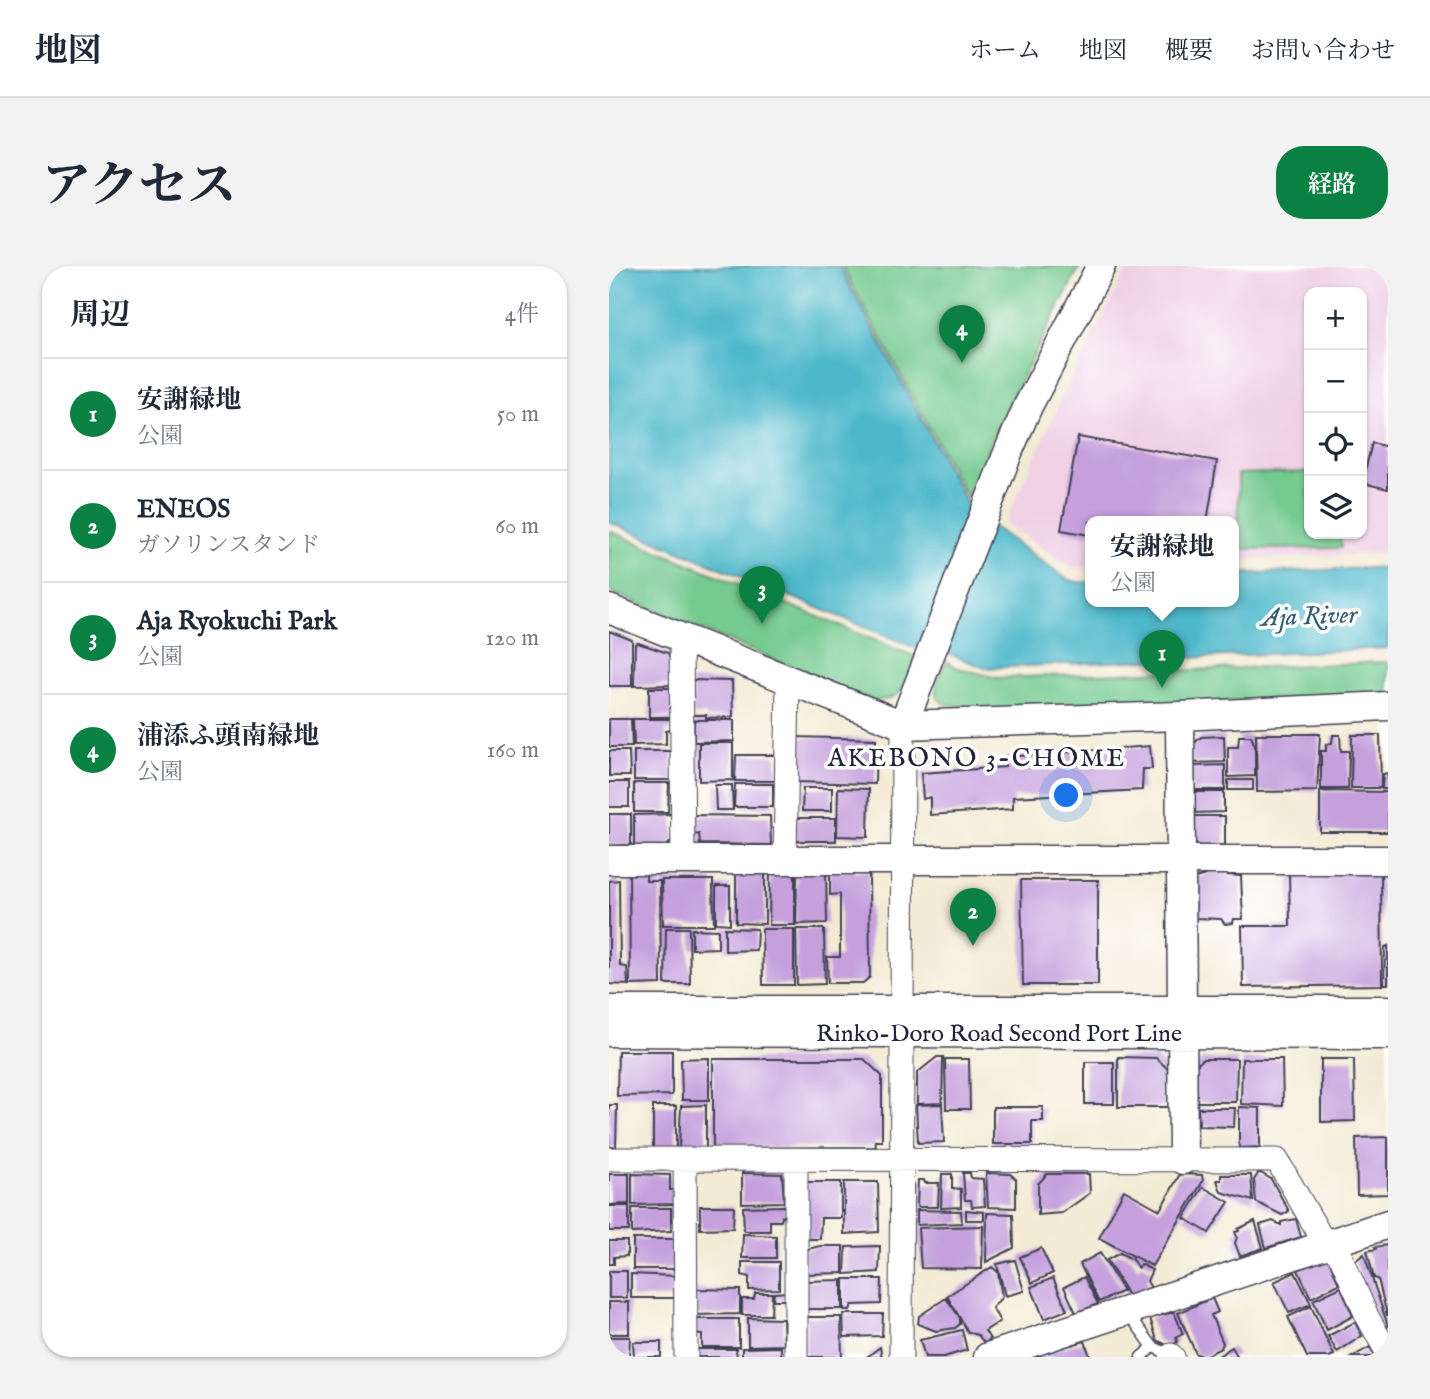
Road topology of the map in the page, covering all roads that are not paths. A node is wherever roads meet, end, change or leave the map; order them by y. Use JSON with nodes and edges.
{"nodes":[{"id":1,"x":1101,"y":266,"type":"edge"},
{"id":2,"x":609,"y":609,"type":"edge"},
{"id":3,"x":681,"y":638,"type":"junction"},
{"id":4,"x":788,"y":681,"type":"junction"},
{"id":5,"x":1388,"y":706,"type":"edge"},
{"id":6,"x":1181,"y":716,"type":"junction"},
{"id":7,"x":903,"y":725,"type":"junction"},
{"id":8,"x":609,"y":860,"type":"edge"},
{"id":9,"x":683,"y":860,"type":"junction"},
{"id":10,"x":785,"y":860,"type":"junction"},
{"id":11,"x":902,"y":860,"type":"junction"},
{"id":12,"x":1181,"y":860,"type":"junction"},
{"id":13,"x":1388,"y":860,"type":"edge"},
{"id":14,"x":609,"y":1010,"type":"edge"},
{"id":15,"x":1388,"y":1010,"type":"edge"},
{"id":16,"x":1181,"y":1021,"type":"junction"},
{"id":17,"x":901,"y":1022,"type":"junction"},
{"id":18,"x":609,"y":1032,"type":"edge"},
{"id":19,"x":1388,"y":1035,"type":"edge"},
{"id":20,"x":609,"y":1159,"type":"edge"},
{"id":21,"x":685,"y":1160,"type":"junction"},
{"id":22,"x":796,"y":1160,"type":"junction"},
{"id":23,"x":1183,"y":1160,"type":"junction"},
{"id":24,"x":901,"y":1161,"type":"junction"},
{"id":25,"x":1388,"y":1224,"type":"edge"},
{"id":26,"x":1327,"y":1243,"type":"junction"},
{"id":27,"x":1127,"y":1311,"type":"junction"},
{"id":28,"x":1168,"y":1354,"type":"edge"},
{"id":29,"x":1388,"y":1354,"type":"edge"},
{"id":30,"x":685,"y":1357,"type":"edge"},
{"id":31,"x":796,"y":1357,"type":"edge"},
{"id":32,"x":901,"y":1357,"type":"edge"},
{"id":33,"x":988,"y":1357,"type":"edge"},
{"id":34,"x":1141,"y":1357,"type":"edge"}],
"edges":[{"from":1,"to":7,"type":"street"},
{"from":2,"to":3,"type":"street"},
{"from":3,"to":4,"type":"street"},
{"from":3,"to":9,"type":"street"},
{"from":4,"to":7,"type":"street"},
{"from":4,"to":10,"type":"street"},
{"from":5,"to":6,"type":"street"},
{"from":6,"to":7,"type":"street"},
{"from":6,"to":12,"type":"street"},
{"from":7,"to":11,"type":"street"},
{"from":8,"to":9,"type":"street"},
{"from":9,"to":10,"type":"street"},
{"from":10,"to":11,"type":"street"},
{"from":11,"to":12,"type":"street"},
{"from":11,"to":17,"type":"street"},
{"from":12,"to":13,"type":"street"},
{"from":12,"to":16,"type":"street"},
{"from":14,"to":17,"type":"street","name":"Rinko-Doro Road Second Port Line"},
{"from":15,"to":16,"type":"street","name":"Rinko-Doro Road Second Port Line"},
{"from":16,"to":17,"type":"street","name":"Rinko-Doro Road Second Port Line"},
{"from":16,"to":19,"type":"street","name":"Rinko-Doro Road Second Port Line"},
{"from":16,"to":23,"type":"street"},
{"from":17,"to":18,"type":"street","name":"Rinko-Doro Road Second Port Line"},
{"from":17,"to":24,"type":"street"},
{"from":20,"to":21,"type":"street"},
{"from":21,"to":22,"type":"street"},
{"from":21,"to":30,"type":"street"},
{"from":22,"to":24,"type":"street"},
{"from":22,"to":31,"type":"street"},
{"from":23,"to":24,"type":"street"},
{"from":23,"to":26,"type":"street"},
{"from":24,"to":32,"type":"street"},
{"from":25,"to":26,"type":"street"},
{"from":26,"to":27,"type":"street"},
{"from":26,"to":29,"type":"street"},
{"from":27,"to":28,"type":"lane"},
{"from":27,"to":33,"type":"street"},
{"from":28,"to":34,"type":"lane"}]}
